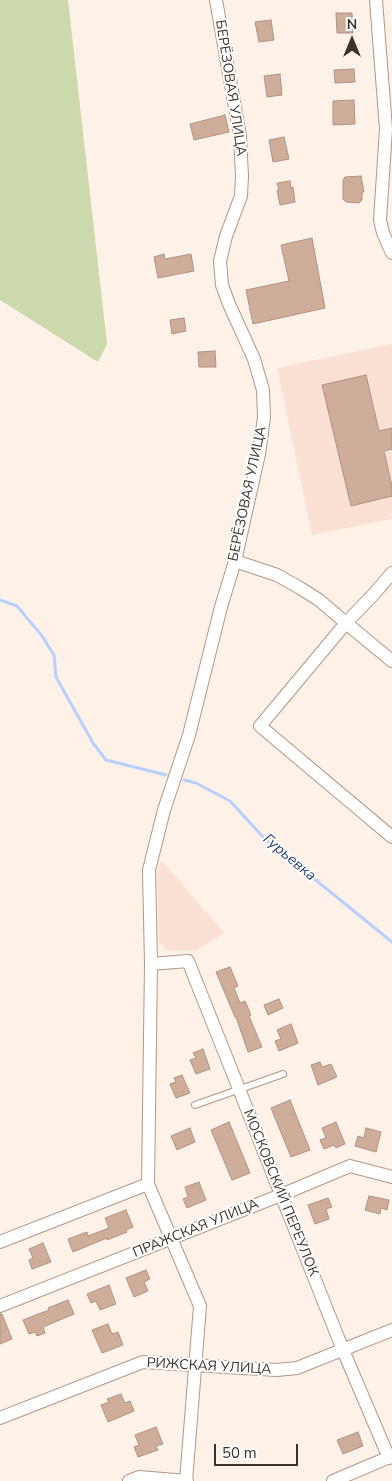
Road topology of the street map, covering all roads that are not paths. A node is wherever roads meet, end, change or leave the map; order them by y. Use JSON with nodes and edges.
{"nodes":[{"id":1,"x":216,"y":0,"type":"edge"},
{"id":2,"x":376,"y":0,"type":"edge"},
{"id":3,"x":389,"y":129,"type":"edge"},
{"id":4,"x":392,"y":253,"type":"edge"},
{"id":5,"x":235,"y":561,"type":"junction"},
{"id":6,"x":392,"y":573,"type":"edge"},
{"id":7,"x":346,"y":623,"type":"junction"},
{"id":8,"x":392,"y":661,"type":"edge"},
{"id":9,"x":392,"y":837,"type":"edge"},
{"id":10,"x":151,"y":964,"type":"junction"},
{"id":11,"x":283,"y":1074,"type":"dead end"},
{"id":12,"x":239,"y":1089,"type":"junction"},
{"id":13,"x":195,"y":1105,"type":"dead end"},
{"id":14,"x":392,"y":1177,"type":"edge"},
{"id":15,"x":148,"y":1184,"type":"junction"},
{"id":16,"x":281,"y":1195,"type":"junction"},
{"id":17,"x":171,"y":1238,"type":"junction"},
{"id":18,"x":0,"y":1242,"type":"edge"},
{"id":19,"x":0,"y":1306,"type":"edge"},
{"id":20,"x":392,"y":1330,"type":"edge"},
{"id":21,"x":343,"y":1350,"type":"junction"},
{"id":22,"x":195,"y":1365,"type":"junction"},
{"id":23,"x":0,"y":1418,"type":"edge"},
{"id":24,"x":391,"y":1457,"type":"edge"},
{"id":25,"x":129,"y":1481,"type":"edge"},
{"id":26,"x":187,"y":1481,"type":"edge"},
{"id":27,"x":332,"y":1481,"type":"edge"}],
"edges":[{"from":1,"to":5,"type":"street","name":"БЕРЁЗОВАЯ УЛИЦА"},
{"from":2,"to":3,"type":"street"},
{"from":3,"to":4,"type":"street"},
{"from":5,"to":7,"type":"street"},
{"from":5,"to":10,"type":"street","name":"БЕРЁЗОВАЯ УЛИЦА"},
{"from":6,"to":7,"type":"street"},
{"from":7,"to":8,"type":"street"},
{"from":7,"to":9,"type":"street"},
{"from":10,"to":12,"type":"street","name":"МОСКОВСКИЙ ПЕРЕУЛОК"},
{"from":10,"to":15,"type":"street","name":"БЕРЁЗОВАЯ УЛИЦА"},
{"from":11,"to":12,"type":"lane"},
{"from":12,"to":13,"type":"lane"},
{"from":12,"to":16,"type":"street","name":"МОСКОВСКИЙ ПЕРЕУЛОК"},
{"from":14,"to":16,"type":"street","name":"ПРАЖСКАЯ УЛИЦА"},
{"from":15,"to":17,"type":"street"},
{"from":15,"to":18,"type":"street"},
{"from":16,"to":17,"type":"street","name":"ПРАЖСКАЯ УЛИЦА"},
{"from":16,"to":21,"type":"street","name":"МОСКОВСКИЙ ПЕРЕУЛОК"},
{"from":17,"to":19,"type":"street","name":"ПРАЖСКАЯ УЛИЦА"},
{"from":17,"to":22,"type":"street"},
{"from":20,"to":21,"type":"street","name":"РИЖСКАЯ УЛИЦА"},
{"from":21,"to":22,"type":"street","name":"РИЖСКАЯ УЛИЦА"},
{"from":21,"to":24,"type":"street","name":"МОСКОВСКИЙ ПЕРЕУЛОК"},
{"from":22,"to":23,"type":"street","name":"РИЖСКАЯ УЛИЦА"},
{"from":22,"to":26,"type":"street"},
{"from":24,"to":27,"type":"street"},
{"from":25,"to":26,"type":"street"}]}
